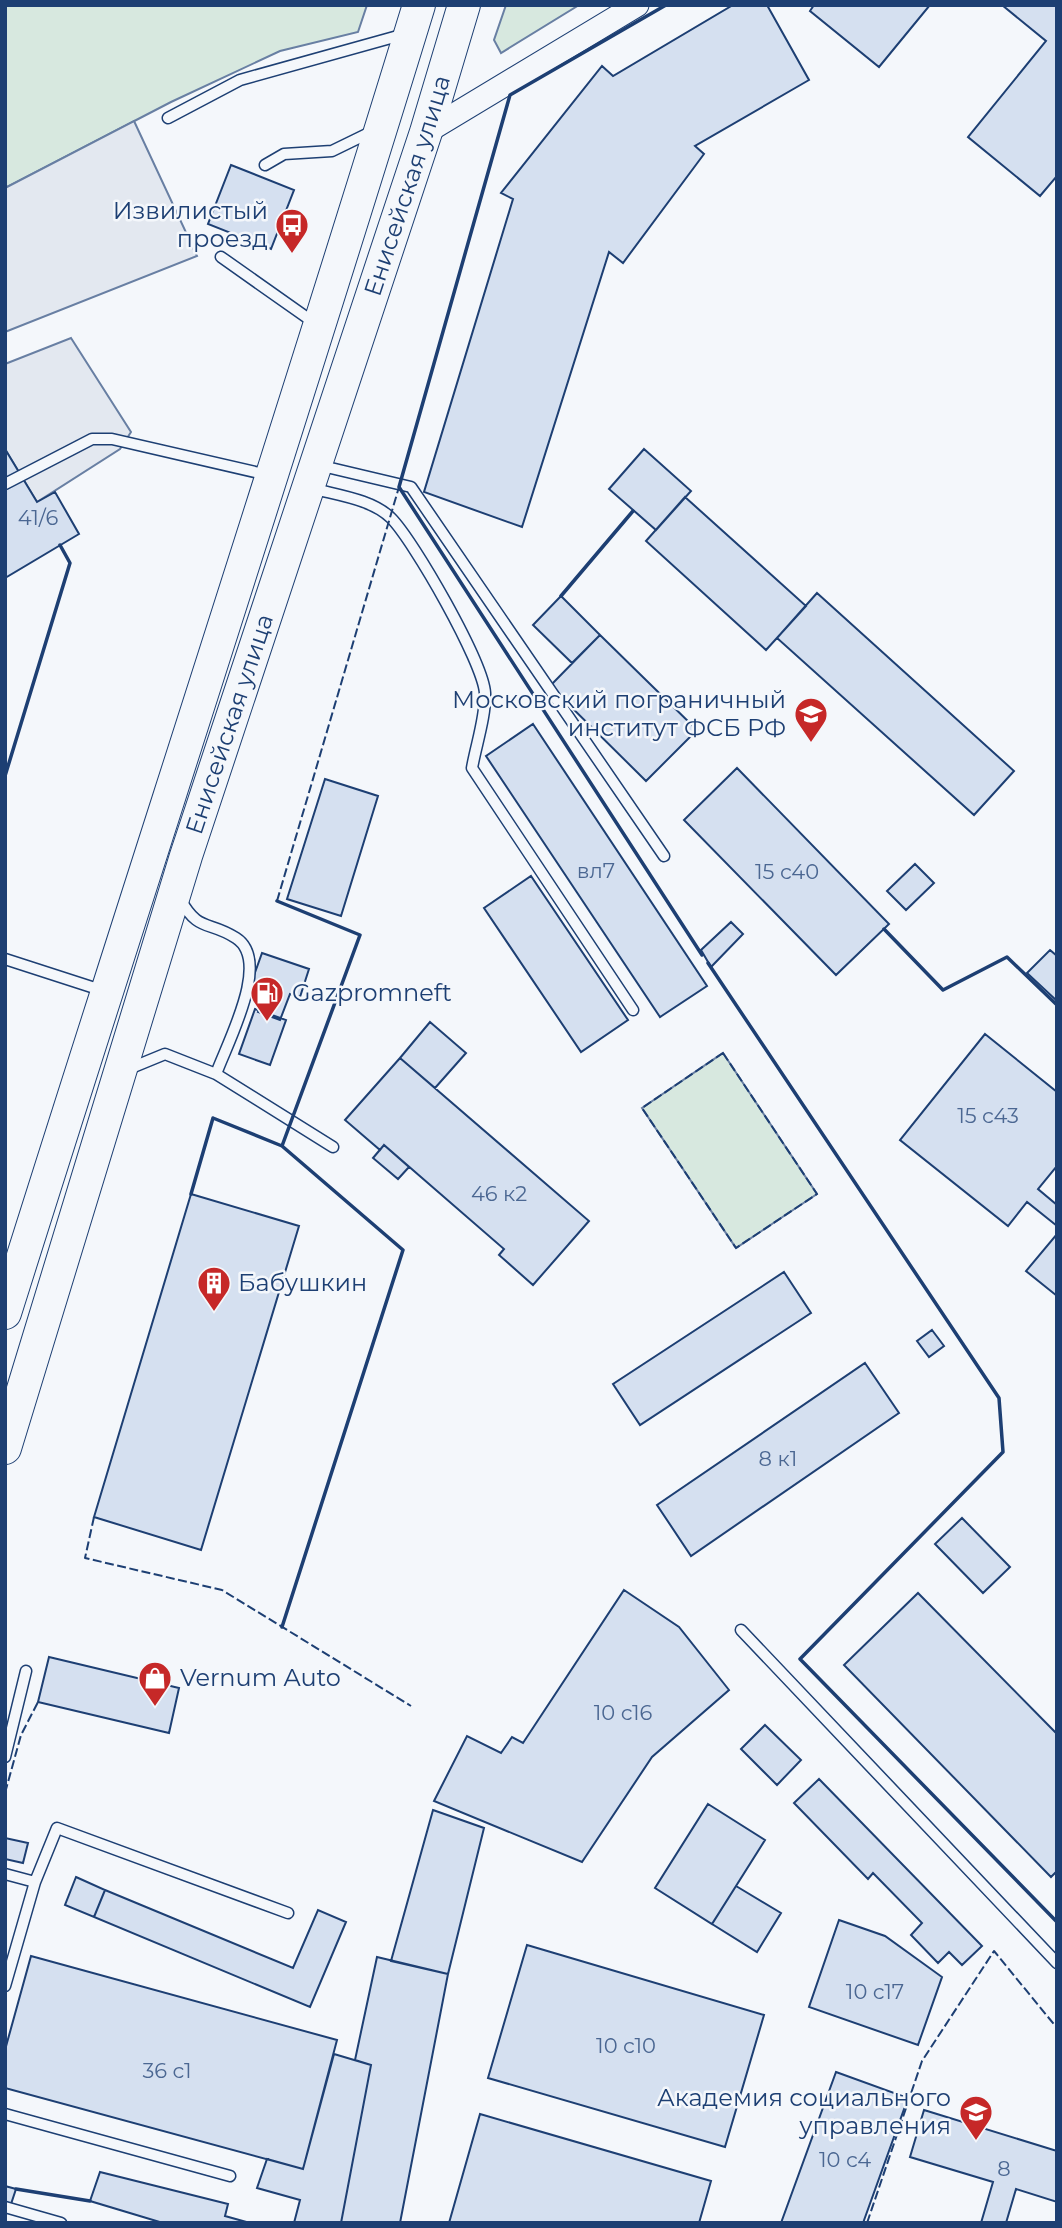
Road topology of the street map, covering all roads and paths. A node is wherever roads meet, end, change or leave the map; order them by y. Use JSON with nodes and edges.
{"nodes":[{"id":1,"x":464,"y":5,"type":"edge"},
{"id":2,"x":637,"y":5,"type":"edge"},
{"id":3,"x":415,"y":18,"type":"edge"},
{"id":4,"x":168,"y":118,"type":"dead end"},
{"id":5,"x":382,"y":127,"type":"junction"},
{"id":6,"x":426,"y":131,"type":"junction"},
{"id":7,"x":265,"y":165,"type":"dead end"},
{"id":8,"x":221,"y":257,"type":"dead end"},
{"id":9,"x":320,"y":327,"type":"junction"},
{"id":10,"x":274,"y":476,"type":"junction"},
{"id":11,"x":312,"y":476,"type":"junction"},
{"id":12,"x":5,"y":484,"type":"edge"},
{"id":13,"x":664,"y":856,"type":"dead end"},
{"id":14,"x":175,"y":891,"type":"junction"},
{"id":15,"x":5,"y":959,"type":"edge"},
{"id":16,"x":106,"y":992,"type":"junction"},
{"id":17,"x":633,"y":1010,"type":"dead end"},
{"id":18,"x":120,"y":1072,"type":"junction"},
{"id":19,"x":216,"y":1074,"type":"junction"},
{"id":20,"x":333,"y":1147,"type":"dead end"},
{"id":21,"x":5,"y":1313,"type":"edge"},
{"id":22,"x":5,"y":1448,"type":"edge"},
{"id":23,"x":741,"y":1630,"type":"dead end"},
{"id":24,"x":26,"y":1671,"type":"dead end"},
{"id":25,"x":5,"y":1757,"type":"edge"},
{"id":26,"x":5,"y":1874,"type":"edge"},
{"id":27,"x":35,"y":1882,"type":"junction"},
{"id":28,"x":288,"y":1913,"type":"dead end"},
{"id":29,"x":1057,"y":1963,"type":"edge"},
{"id":30,"x":5,"y":1986,"type":"edge"},
{"id":31,"x":5,"y":2114,"type":"edge"},
{"id":32,"x":230,"y":2176,"type":"dead end"},
{"id":33,"x":5,"y":2207,"type":"edge"},
{"id":34,"x":61,"y":2223,"type":"edge"}],
"edges":[{"from":1,"to":6,"type":"main road","name":"Енисейская улица"},
{"from":2,"to":6,"type":"street"},
{"from":3,"to":4,"type":"lane"},
{"from":3,"to":5,"type":"main road","name":"Енисейская улица"},
{"from":5,"to":7,"type":"lane"},
{"from":5,"to":9,"type":"main road","name":"Енисейская улица"},
{"from":6,"to":11,"type":"main road","name":"Енисейская улица"},
{"from":8,"to":9,"type":"lane"},
{"from":9,"to":10,"type":"main road","name":"Енисейская улица"},
{"from":10,"to":12,"type":"lane"},
{"from":10,"to":16,"type":"main road","name":"Енисейская улица"},
{"from":11,"to":13,"type":"lane"},
{"from":11,"to":14,"type":"main road","name":"Енисейская улица"},
{"from":11,"to":17,"type":"lane"},
{"from":14,"to":18,"type":"main road","name":"Енисейская улица"},
{"from":14,"to":19,"type":"lane"},
{"from":15,"to":16,"type":"lane"},
{"from":16,"to":21,"type":"main road","name":"Енисейская улица"},
{"from":18,"to":19,"type":"lane"},
{"from":18,"to":22,"type":"main road","name":"Енисейская улица"},
{"from":19,"to":20,"type":"lane"},
{"from":23,"to":29,"type":"lane"},
{"from":24,"to":25,"type":"lane"},
{"from":26,"to":27,"type":"lane"},
{"from":27,"to":28,"type":"lane"},
{"from":27,"to":30,"type":"lane"},
{"from":31,"to":32,"type":"lane"},
{"from":33,"to":34,"type":"lane"}]}
